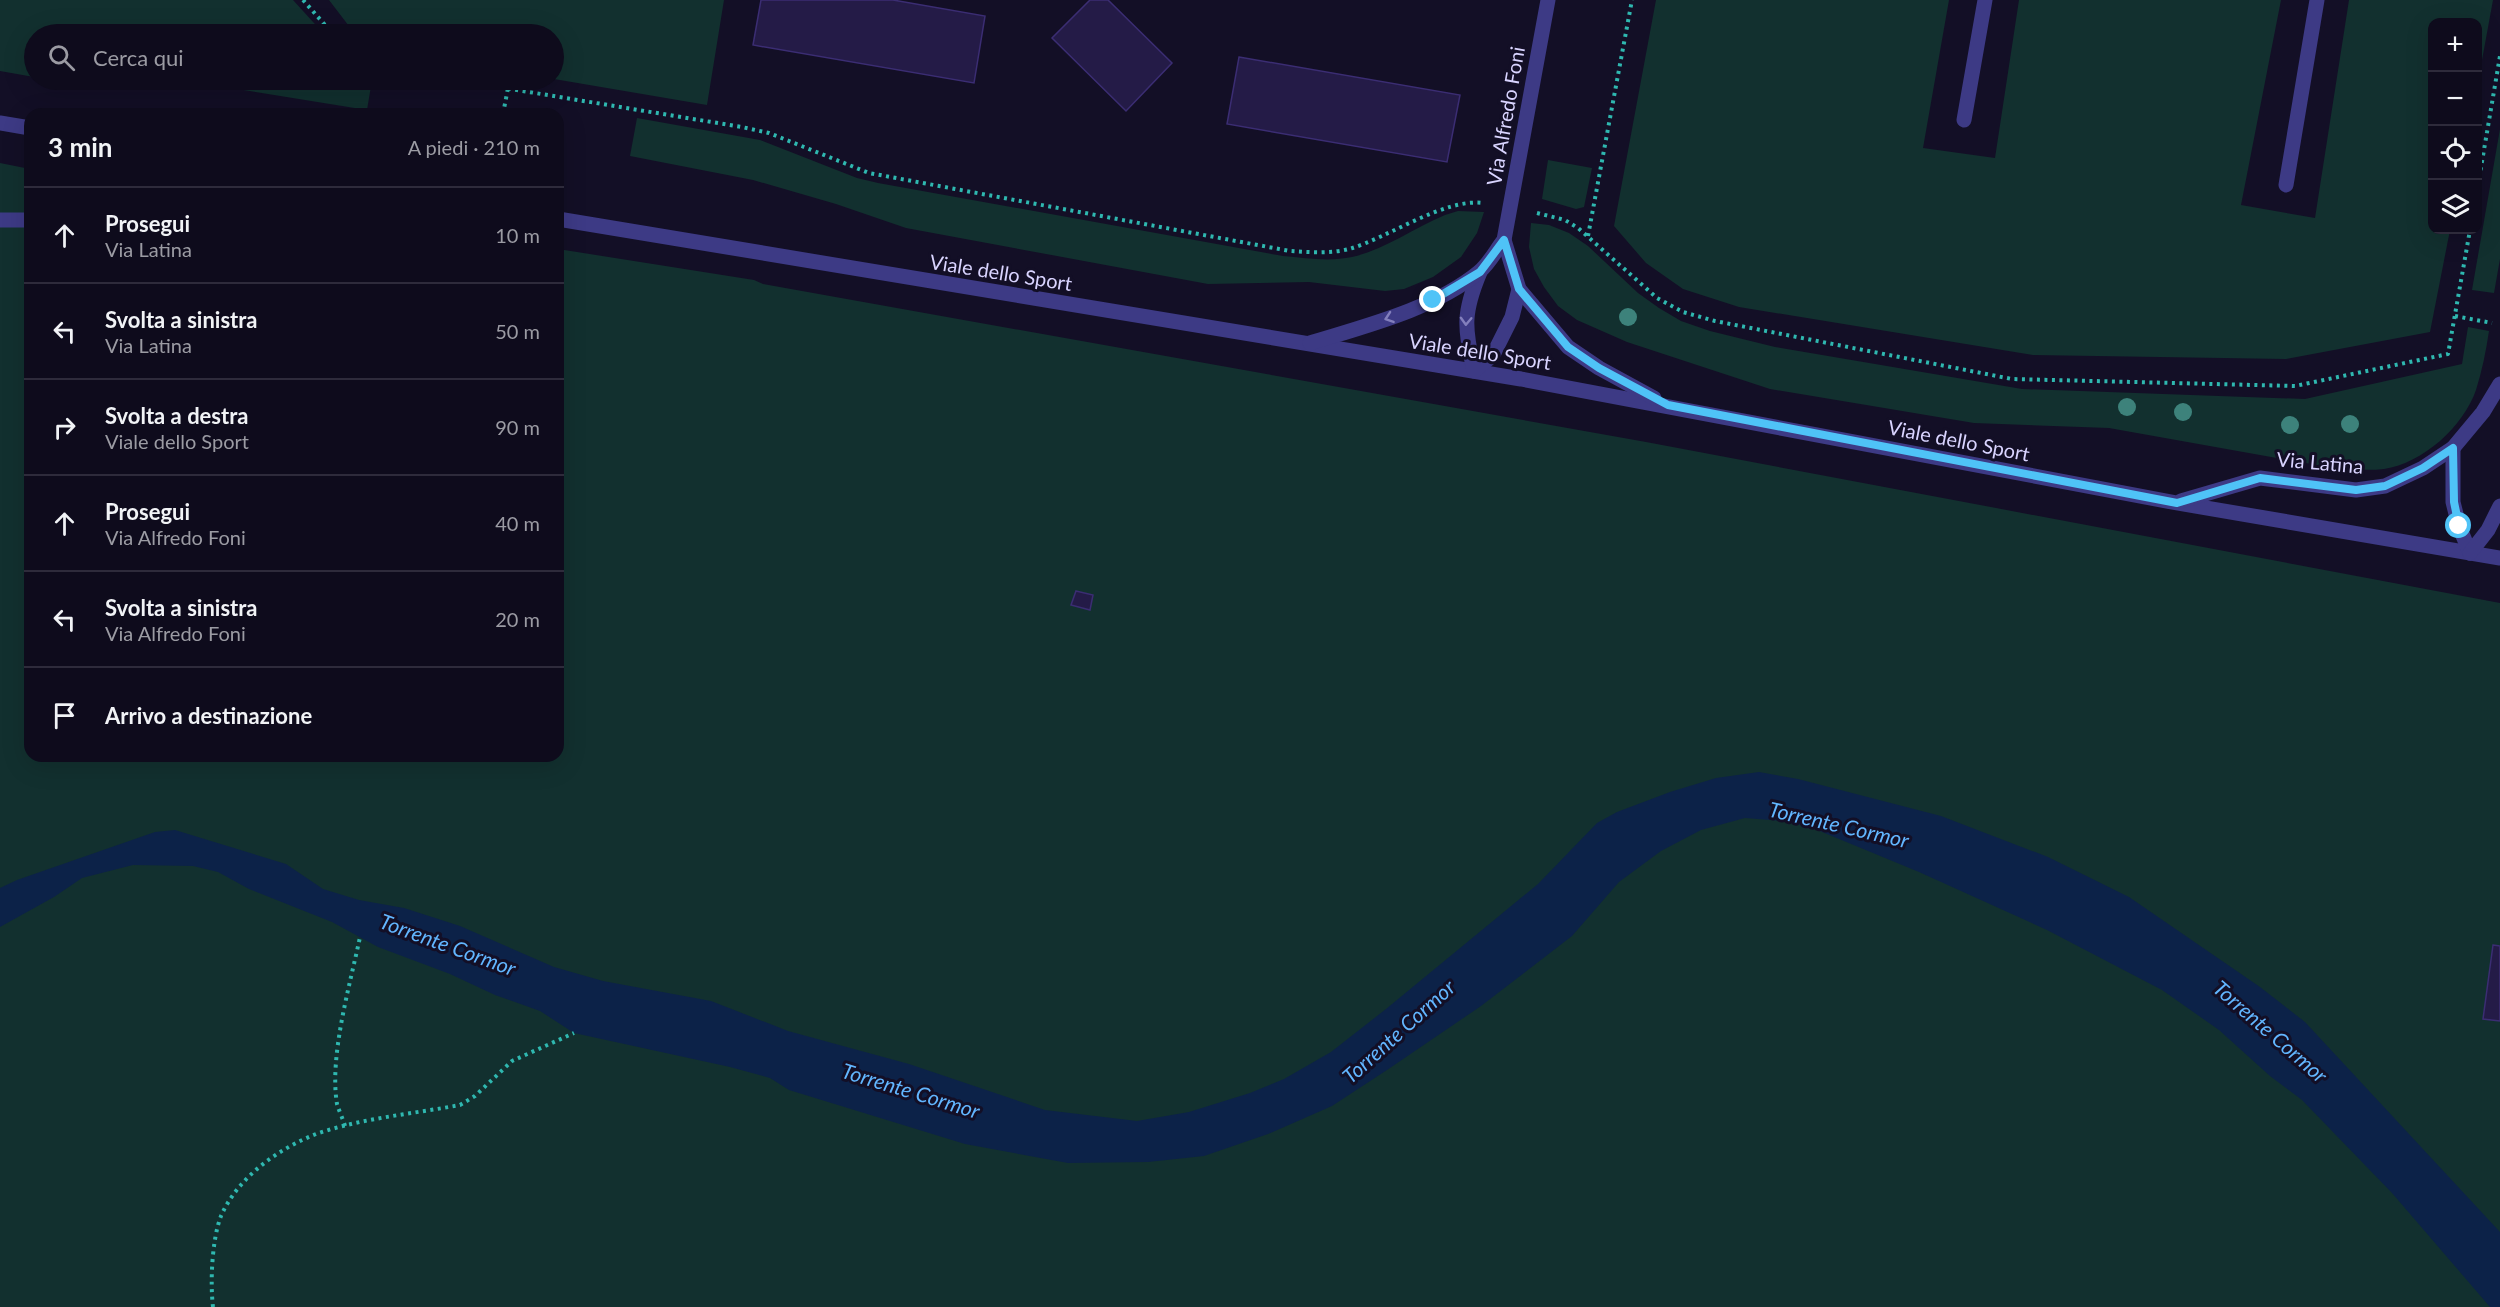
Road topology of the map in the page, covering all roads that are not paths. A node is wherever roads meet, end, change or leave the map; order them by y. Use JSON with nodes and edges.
{"nodes":[{"id":1,"x":1548,"y":0,"type":"edge"},
{"id":2,"x":1985,"y":0,"type":"edge"},
{"id":3,"x":2317,"y":0,"type":"edge"},
{"id":4,"x":1964,"y":120,"type":"dead end"},
{"id":5,"x":0,"y":123,"type":"edge"},
{"id":6,"x":24,"y":127,"type":"edge"},
{"id":7,"x":2286,"y":184,"type":"dead end"},
{"id":8,"x":0,"y":220,"type":"edge"},
{"id":9,"x":24,"y":220,"type":"edge"},
{"id":10,"x":564,"y":220,"type":"edge"},
{"id":11,"x":1504,"y":240,"type":"junction"},
{"id":12,"x":1480,"y":272,"type":"junction"},
{"id":13,"x":1519,"y":289,"type":"junction"},
{"id":14,"x":1308,"y":344,"type":"junction"},
{"id":15,"x":1474,"y":371,"type":"junction"},
{"id":16,"x":2500,"y":384,"type":"edge"},
{"id":17,"x":1668,"y":405,"type":"junction"},
{"id":18,"x":2453,"y":448,"type":"junction"},
{"id":19,"x":2177,"y":503,"type":"junction"},
{"id":20,"x":2500,"y":506,"type":"edge"},
{"id":21,"x":2470,"y":553,"type":"junction"},
{"id":22,"x":2500,"y":558,"type":"edge"}],
"edges":[{"from":1,"to":11,"type":"street","name":"Via Alfredo Foni"},
{"from":2,"to":4,"type":"street"},
{"from":3,"to":7,"type":"street"},
{"from":5,"to":6,"type":"street"},
{"from":8,"to":9,"type":"street"},
{"from":10,"to":14,"type":"street","name":"Viale dello Sport"},
{"from":11,"to":12,"type":"street","name":"Via Alfredo Foni"},
{"from":11,"to":13,"type":"street","name":"Via Alfredo Foni"},
{"from":12,"to":14,"type":"street","name":"Via Alfredo Foni","one_way":true},
{"from":12,"to":15,"type":"street","name":"Via Alfredo Foni","one_way":true},
{"from":13,"to":15,"type":"street"},
{"from":13,"to":17,"type":"street","name":"Via Alfredo Foni"},
{"from":14,"to":15,"type":"street","name":"Viale dello Sport"},
{"from":15,"to":17,"type":"street","name":"Viale dello Sport"},
{"from":16,"to":18,"type":"street","name":"Via Latina"},
{"from":17,"to":19,"type":"street","name":"Viale dello Sport"},
{"from":18,"to":19,"type":"street","name":"Via Latina"},
{"from":18,"to":21,"type":"street"},
{"from":19,"to":21,"type":"street","name":"Viale dello Sport"},
{"from":20,"to":21,"type":"street"},
{"from":21,"to":22,"type":"street","name":"Viale dello Sport"}]}
